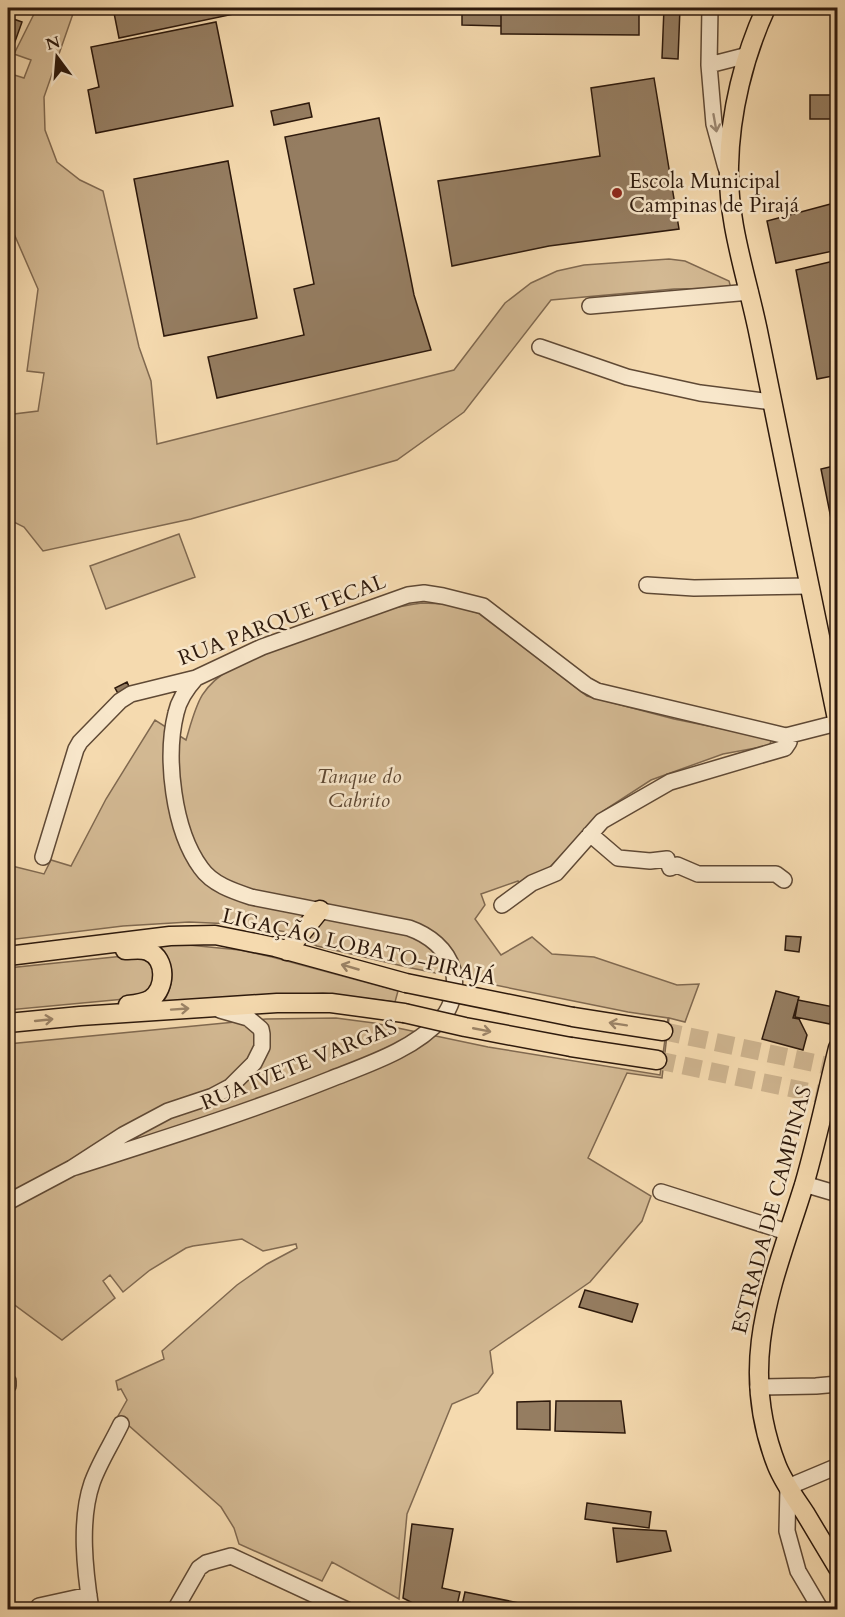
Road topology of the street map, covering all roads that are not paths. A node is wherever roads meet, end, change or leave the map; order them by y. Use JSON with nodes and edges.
{"nodes":[{"id":1,"x":711,"y":8,"type":"edge"},
{"id":2,"x":766,"y":8,"type":"edge"},
{"id":3,"x":748,"y":55,"type":"junction"},
{"id":4,"x":709,"y":65,"type":"junction"},
{"id":5,"x":729,"y":181,"type":"junction"},
{"id":6,"x":750,"y":292,"type":"junction"},
{"id":7,"x":590,"y":306,"type":"dead end"},
{"id":8,"x":540,"y":348,"type":"dead end"},
{"id":9,"x":772,"y":402,"type":"junction"},
{"id":10,"x":647,"y":585,"type":"dead end"},
{"id":11,"x":809,"y":586,"type":"junction"},
{"id":12,"x":196,"y":678,"type":"junction"},
{"id":13,"x":837,"y":723,"type":"edge"},
{"id":14,"x":786,"y":736,"type":"junction"},
{"id":15,"x":590,"y":834,"type":"junction"},
{"id":16,"x":43,"y":857,"type":"dead end"},
{"id":17,"x":784,"y":880,"type":"dead end"},
{"id":18,"x":502,"y":905,"type":"dead end"},
{"id":19,"x":320,"y":910,"type":"junction"},
{"id":20,"x":287,"y":951,"type":"junction"},
{"id":21,"x":41,"y":952,"type":"junction"},
{"id":22,"x":8,"y":956,"type":"edge"},
{"id":23,"x":208,"y":1007,"type":"junction"},
{"id":24,"x":80,"y":1016,"type":"junction"},
{"id":25,"x":8,"y":1023,"type":"edge"},
{"id":26,"x":663,"y":1031,"type":"tunnel mouth"},
{"id":27,"x":837,"y":1048,"type":"edge"},
{"id":28,"x":657,"y":1060,"type":"tunnel mouth"},
{"id":29,"x":72,"y":1168,"type":"junction"},
{"id":30,"x":804,"y":1184,"type":"junction"},
{"id":31,"x":661,"y":1192,"type":"dead end"},
{"id":32,"x":837,"y":1194,"type":"edge"},
{"id":33,"x":8,"y":1202,"type":"edge"},
{"id":34,"x":787,"y":1232,"type":"junction"},
{"id":35,"x":8,"y":1382,"type":"edge"},
{"id":36,"x":837,"y":1384,"type":"edge"},
{"id":37,"x":8,"y":1386,"type":"edge"},
{"id":38,"x":759,"y":1387,"type":"junction"},
{"id":39,"x":122,"y":1424,"type":"dead end"},
{"id":40,"x":837,"y":1466,"type":"edge"},
{"id":41,"x":788,"y":1487,"type":"junction"},
{"id":42,"x":810,"y":1522,"type":"junction"},
{"id":43,"x":787,"y":1531,"type":"junction"},
{"id":44,"x":837,"y":1568,"type":"edge"},
{"id":45,"x":90,"y":1602,"type":"edge"},
{"id":46,"x":39,"y":1608,"type":"edge"},
{"id":47,"x":177,"y":1609,"type":"edge"},
{"id":48,"x":347,"y":1610,"type":"edge"},
{"id":49,"x":821,"y":1610,"type":"edge"}],
"edges":[{"from":1,"to":4,"type":"street"},
{"from":2,"to":3,"type":"main road"},
{"from":3,"to":4,"type":"street"},
{"from":3,"to":5,"type":"main road"},
{"from":4,"to":5,"type":"street","one_way":true},
{"from":5,"to":6,"type":"main road"},
{"from":6,"to":7,"type":"street"},
{"from":6,"to":9,"type":"main road"},
{"from":8,"to":9,"type":"street"},
{"from":9,"to":11,"type":"main road"},
{"from":10,"to":11,"type":"street"},
{"from":11,"to":13,"type":"main road"},
{"from":12,"to":14,"type":"street","name":"RUA PARQUE TECAL"},
{"from":12,"to":16,"type":"street","name":"RUA PARQUE TECAL"},
{"from":12,"to":19,"type":"street","name":"RUA IVETE VARGAS"},
{"from":13,"to":14,"type":"street","name":"RUA PARQUE TECAL"},
{"from":14,"to":15,"type":"street"},
{"from":15,"to":17,"type":"street"},
{"from":15,"to":18,"type":"street"},
{"from":19,"to":20,"type":"main road"},
{"from":19,"to":29,"type":"street","name":"RUA IVETE VARGAS"},
{"from":20,"to":21,"type":"main road","name":"LIGAÇÃO LOBATO-PIRAJÁ"},
{"from":26,"to":20,"type":"main road","name":"LIGAÇÃO LOBATO-PIRAJÁ","one_way":true,"bridge":true},
{"from":21,"to":22,"type":"main road","name":"LIGAÇÃO LOBATO-PIRAJÁ"},
{"from":21,"to":24,"type":"main road"},
{"from":24,"to":23,"type":"main road","one_way":true},
{"from":23,"to":28,"type":"main road","one_way":true,"bridge":true},
{"from":23,"to":29,"type":"street","name":"RUA IVETE VARGAS"},
{"from":25,"to":24,"type":"main road","one_way":true},
{"from":27,"to":30,"type":"main road","name":"ESTRADA DE CAMPINAS"},
{"from":29,"to":33,"type":"street","name":"RUA IVETE VARGAS"},
{"from":30,"to":32,"type":"street"},
{"from":30,"to":34,"type":"main road","name":"ESTRADA DE CAMPINAS"},
{"from":31,"to":34,"type":"street"},
{"from":34,"to":38,"type":"main road","name":"ESTRADA DE CAMPINAS"},
{"from":35,"to":37,"type":"street"},
{"from":36,"to":38,"type":"street"},
{"from":38,"to":41,"type":"main road","name":"ESTRADA DE CAMPINAS"},
{"from":39,"to":45,"type":"street"},
{"from":40,"to":41,"type":"street"},
{"from":41,"to":42,"type":"main road","name":"ESTRADA DE CAMPINAS"},
{"from":41,"to":43,"type":"street"},
{"from":42,"to":43,"type":"street"},
{"from":42,"to":44,"type":"main road","name":"ESTRADA DE CAMPINAS"},
{"from":43,"to":49,"type":"street"},
{"from":45,"to":46,"type":"street"},
{"from":47,"to":48,"type":"street"}]}
